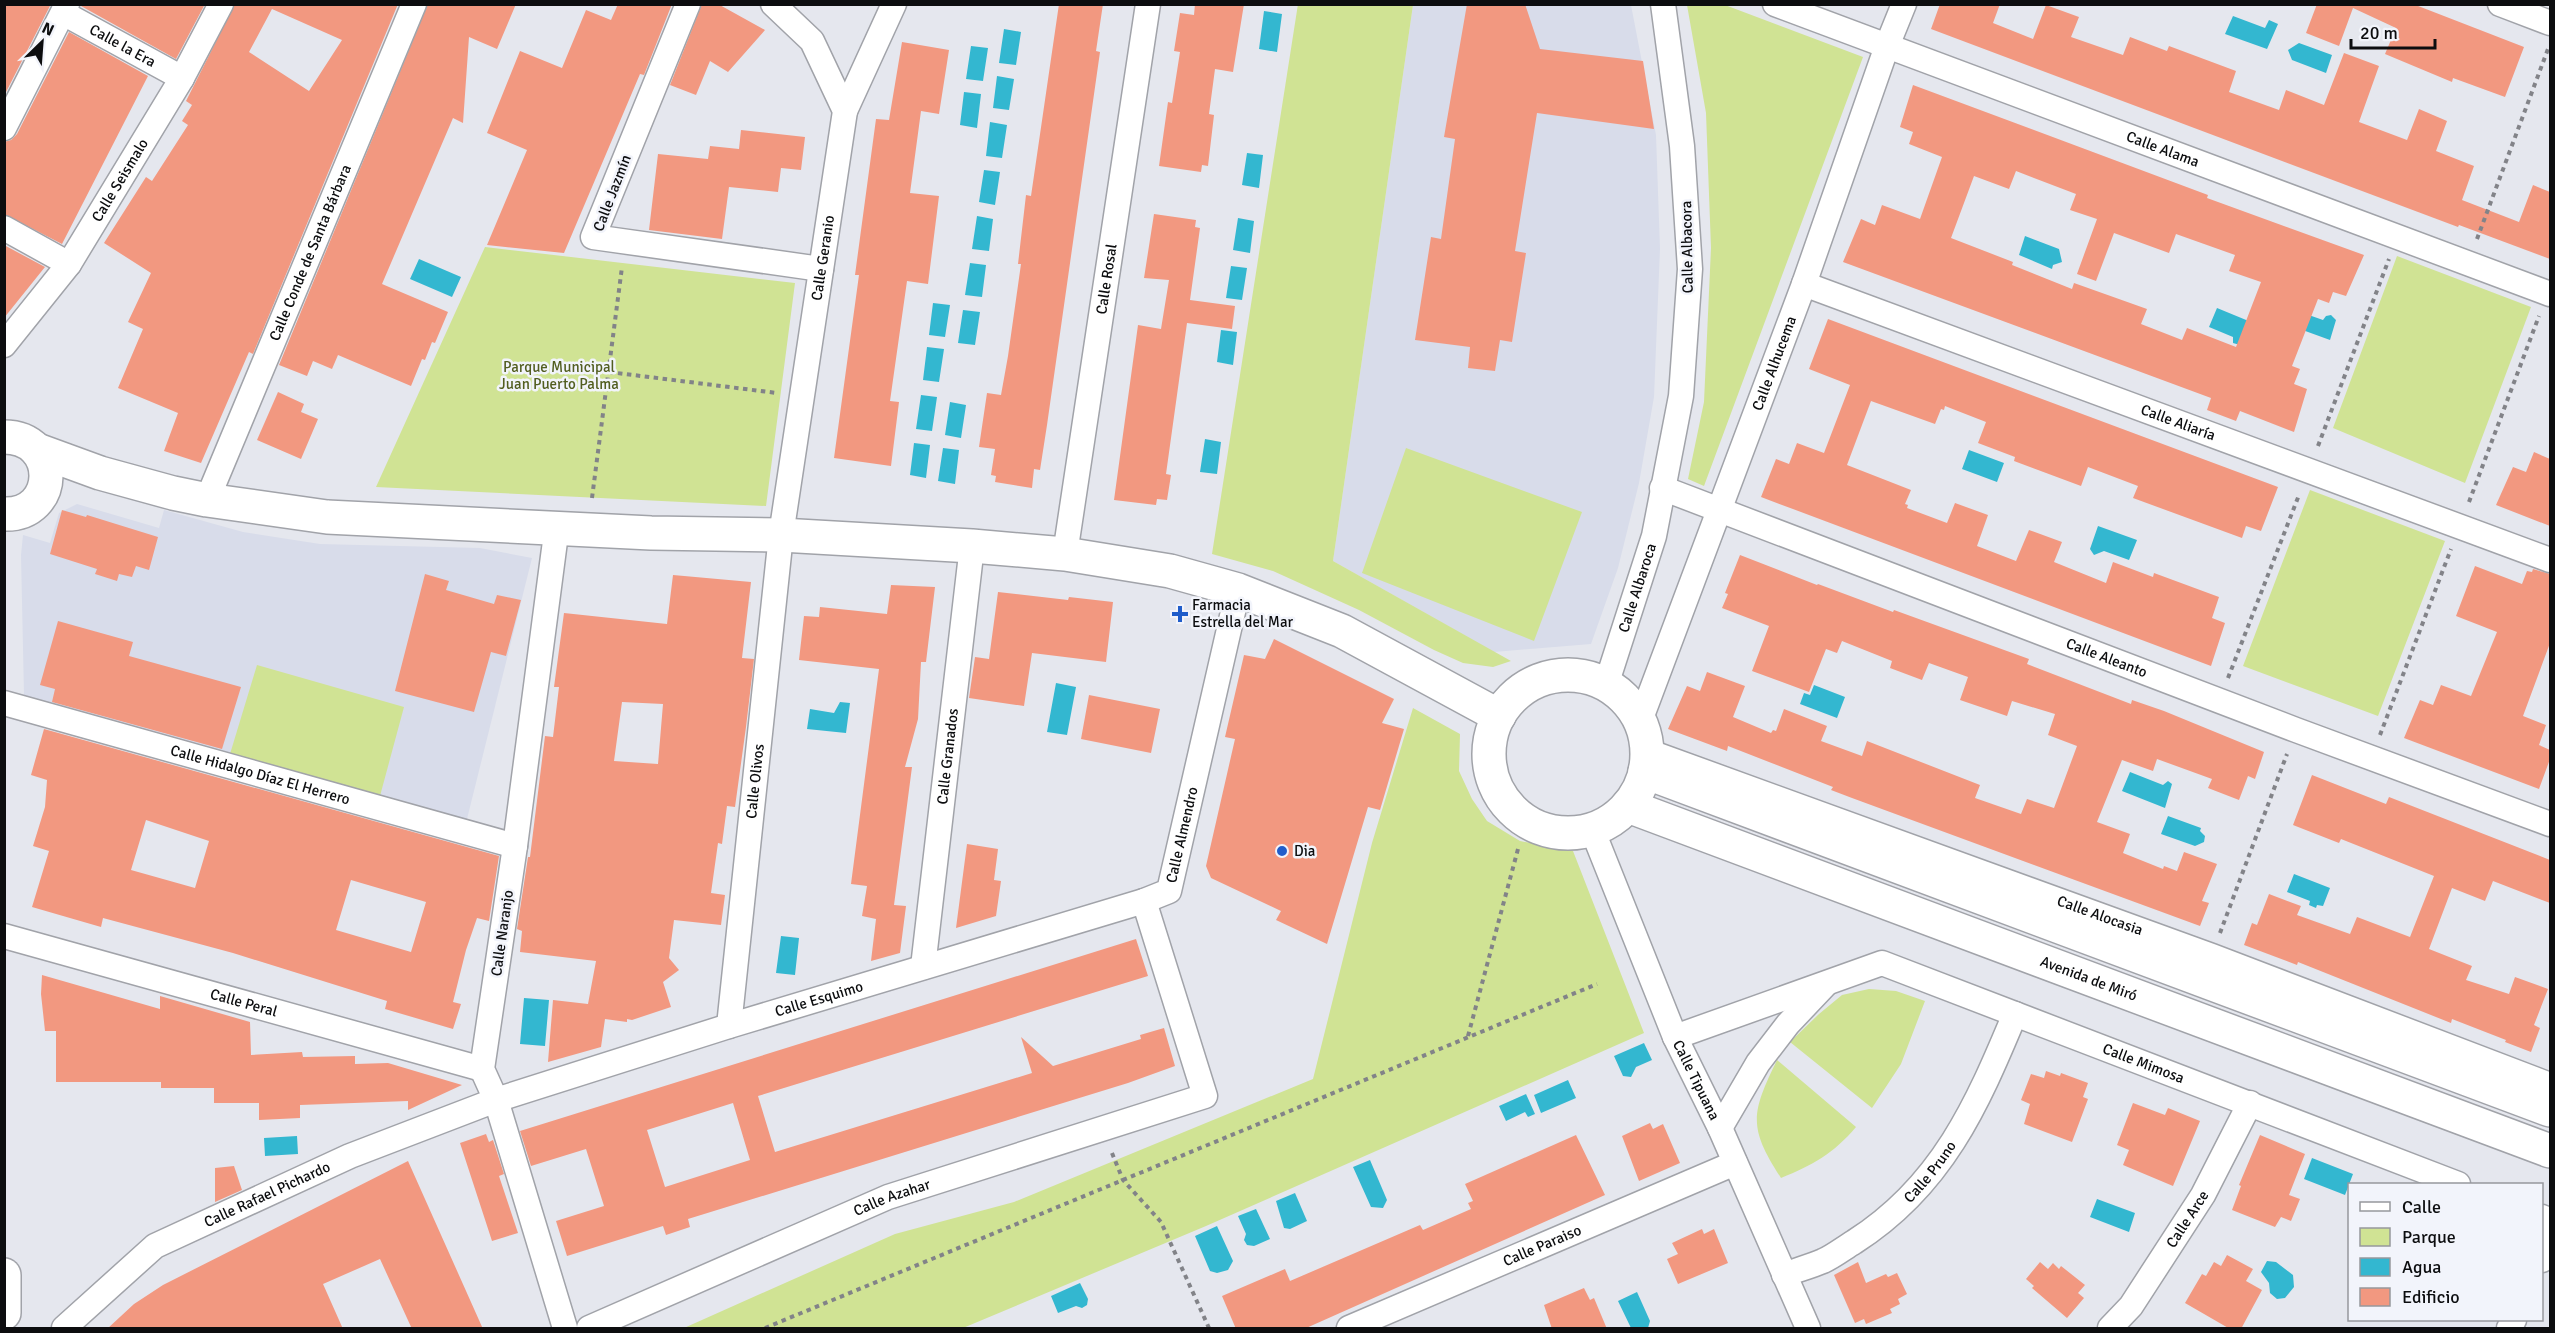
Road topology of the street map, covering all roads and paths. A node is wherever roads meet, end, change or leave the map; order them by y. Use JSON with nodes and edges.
{"nodes":[{"id":1,"x":220,"y":4,"type":"edge"},
{"id":2,"x":414,"y":4,"type":"edge"},
{"id":3,"x":688,"y":4,"type":"edge"},
{"id":4,"x":773,"y":4,"type":"edge"},
{"id":5,"x":894,"y":4,"type":"edge"},
{"id":6,"x":1148,"y":4,"type":"edge"},
{"id":7,"x":1663,"y":4,"type":"edge"},
{"id":8,"x":1775,"y":4,"type":"edge"},
{"id":9,"x":1904,"y":4,"type":"edge"},
{"id":10,"x":2500,"y":4,"type":"edge"},
{"id":11,"x":65,"y":9,"type":"edge"},
{"id":12,"x":2550,"y":23,"type":"edge"},
{"id":13,"x":2550,"y":43,"type":"edge"},
{"id":14,"x":1887,"y":46,"type":"junction"},
{"id":15,"x":182,"y":78,"type":"junction"},
{"id":16,"x":845,"y":111,"type":"junction"},
{"id":17,"x":4,"y":128,"type":"edge"},
{"id":18,"x":4,"y":228,"type":"edge"},
{"id":19,"x":623,"y":263,"type":"dead end"},
{"id":20,"x":2469,"y":263,"type":"junction"},
{"id":21,"x":69,"y":264,"type":"junction"},
{"id":22,"x":821,"y":269,"type":"junction"},
{"id":23,"x":1804,"y":285,"type":"junction"},
{"id":24,"x":2550,"y":294,"type":"edge"},
{"id":25,"x":4,"y":345,"type":"edge"},
{"id":26,"x":608,"y":372,"type":"junction"},
{"id":27,"x":781,"y":393,"type":"dead end"},
{"id":28,"x":4,"y":437,"type":"edge"},
{"id":29,"x":37,"y":450,"type":"junction"},
{"id":30,"x":100,"y":473,"type":"junction"},
{"id":31,"x":1662,"y":489,"type":"junction"},
{"id":32,"x":592,"y":498,"type":"dead end"},
{"id":33,"x":207,"y":501,"type":"junction"},
{"id":34,"x":1718,"y":511,"type":"junction"},
{"id":35,"x":17,"y":513,"type":"edge"},
{"id":36,"x":557,"y":526,"type":"junction"},
{"id":37,"x":781,"y":535,"type":"junction"},
{"id":38,"x":972,"y":546,"type":"junction"},
{"id":39,"x":1065,"y":554,"type":"junction"},
{"id":40,"x":2550,"y":560,"type":"edge"},
{"id":41,"x":1238,"y":590,"type":"junction"},
{"id":42,"x":1606,"y":685,"type":"junction"},
{"id":43,"x":4,"y":704,"type":"edge"},
{"id":44,"x":1499,"y":716,"type":"junction"},
{"id":45,"x":2296,"y":730,"type":"junction"},
{"id":46,"x":1644,"y":748,"type":"junction"},
{"id":47,"x":1628,"y":806,"type":"junction"},
{"id":48,"x":2550,"y":824,"type":"edge"},
{"id":49,"x":1592,"y":829,"type":"junction"},
{"id":50,"x":515,"y":846,"type":"junction"},
{"id":51,"x":1518,"y":849,"type":"dead end"},
{"id":52,"x":1144,"y":902,"type":"junction"},
{"id":53,"x":4,"y":936,"type":"edge"},
{"id":54,"x":2212,"y":956,"type":"junction"},
{"id":55,"x":922,"y":967,"type":"junction"},
{"id":56,"x":1829,"y":982,"type":"junction"},
{"id":57,"x":1597,"y":984,"type":"dead end"},
{"id":58,"x":2015,"y":1014,"type":"junction"},
{"id":59,"x":729,"y":1026,"type":"junction"},
{"id":60,"x":1468,"y":1037,"type":"junction"},
{"id":61,"x":1675,"y":1037,"type":"junction"},
{"id":62,"x":483,"y":1069,"type":"junction"},
{"id":63,"x":2550,"y":1085,"type":"edge"},
{"id":64,"x":496,"y":1100,"type":"junction"},
{"id":65,"x":2250,"y":1103,"type":"junction"},
{"id":66,"x":2550,"y":1110,"type":"edge"},
{"id":67,"x":1720,"y":1128,"type":"junction"},
{"id":68,"x":2550,"y":1151,"type":"edge"},
{"id":69,"x":1735,"y":1163,"type":"junction"},
{"id":70,"x":1123,"y":1180,"type":"junction"},
{"id":71,"x":2453,"y":1183,"type":"edge"},
{"id":72,"x":2550,"y":1240,"type":"edge"},
{"id":73,"x":2543,"y":1256,"type":"edge"},
{"id":74,"x":4,"y":1275,"type":"edge"},
{"id":75,"x":1784,"y":1275,"type":"junction"},
{"id":76,"x":4,"y":1313,"type":"edge"},
{"id":77,"x":64,"y":1329,"type":"edge"},
{"id":78,"x":565,"y":1329,"type":"edge"},
{"id":79,"x":589,"y":1329,"type":"edge"},
{"id":80,"x":765,"y":1329,"type":"edge"},
{"id":81,"x":1209,"y":1329,"type":"edge"},
{"id":82,"x":1349,"y":1329,"type":"edge"},
{"id":83,"x":1808,"y":1329,"type":"edge"},
{"id":84,"x":2110,"y":1329,"type":"edge"}],
"edges":[{"from":1,"to":15,"type":"street","name":"Calle Seismalo"},
{"from":2,"to":33,"type":"street","name":"Calle Conde de Santa Bárbara"},
{"from":3,"to":22,"type":"street","name":"Calle Jazmín"},
{"from":4,"to":16,"type":"street"},
{"from":5,"to":16,"type":"street","name":"Calle Geranio"},
{"from":6,"to":39,"type":"street","name":"Calle Rosal"},
{"from":7,"to":31,"type":"street","name":"Calle Albacora"},
{"from":8,"to":14,"type":"street","name":"Calle Alama"},
{"from":9,"to":14,"type":"street","name":"Calle Alhucema"},
{"from":10,"to":12,"type":"street"},
{"from":11,"to":15,"type":"street","name":"Calle la Era"},
{"from":11,"to":17,"type":"street"},
{"from":13,"to":20,"type":"path"},
{"from":14,"to":20,"type":"street","name":"Calle Alama"},
{"from":14,"to":23,"type":"street","name":"Calle Alhucema"},
{"from":15,"to":21,"type":"street","name":"Calle Seismalo"},
{"from":16,"to":22,"type":"street","name":"Calle Geranio"},
{"from":18,"to":21,"type":"street"},
{"from":19,"to":26,"type":"path"},
{"from":20,"to":24,"type":"street","name":"Calle Alama"},
{"from":21,"to":25,"type":"street","name":"Calle Seismalo"},
{"from":22,"to":37,"type":"street","name":"Calle Geranio"},
{"from":23,"to":34,"type":"street","name":"Calle Alhucema"},
{"from":23,"to":40,"type":"street","name":"Calle Aliaría"},
{"from":26,"to":27,"type":"path"},
{"from":26,"to":32,"type":"path"},
{"from":28,"to":29,"type":"main road"},
{"from":29,"to":30,"type":"main road"},
{"from":29,"to":35,"type":"main road"},
{"from":30,"to":33,"type":"main road"},
{"from":30,"to":35,"type":"main road"},
{"from":31,"to":34,"type":"street","name":"Calle Aleanto"},
{"from":31,"to":42,"type":"street","name":"Calle Albaroca"},
{"from":33,"to":36,"type":"main road"},
{"from":34,"to":45,"type":"street","name":"Calle Aleanto"},
{"from":34,"to":46,"type":"street","name":"Calle Alhucema"},
{"from":36,"to":37,"type":"main road"},
{"from":36,"to":50,"type":"street","name":"Calle Naranjo"},
{"from":37,"to":38,"type":"main road"},
{"from":37,"to":59,"type":"street","name":"Calle Olivos"},
{"from":38,"to":39,"type":"main road"},
{"from":38,"to":55,"type":"street","name":"Calle Granados"},
{"from":39,"to":41,"type":"main road"},
{"from":41,"to":44,"type":"main road"},
{"from":41,"to":52,"type":"street","name":"Calle Almendro"},
{"from":42,"to":44,"type":"main road"},
{"from":42,"to":46,"type":"main road"},
{"from":43,"to":50,"type":"street","name":"Calle Hidalgo Díaz El Herrero"},
{"from":44,"to":49,"type":"main road"},
{"from":45,"to":48,"type":"street","name":"Calle Aleanto"},
{"from":45,"to":54,"type":"path"},
{"from":46,"to":47,"type":"main road"},
{"from":46,"to":54,"type":"street","name":"Calle Alocasia"},
{"from":46,"to":66,"type":"main road"},
{"from":47,"to":49,"type":"main road"},
{"from":47,"to":68,"type":"main road","name":"Avenida de Miró"},
{"from":49,"to":61,"type":"street","name":"Calle Tipuana"},
{"from":50,"to":62,"type":"street","name":"Calle Naranjo"},
{"from":51,"to":60,"type":"path"},
{"from":52,"to":55,"type":"street","name":"Calle Esquimo"},
{"from":52,"to":79,"type":"street","name":"Calle Azahar"},
{"from":53,"to":62,"type":"street","name":"Calle Peral"},
{"from":54,"to":63,"type":"street","name":"Calle Alocasia"},
{"from":55,"to":59,"type":"street","name":"Calle Esquimo"},
{"from":56,"to":58,"type":"street","name":"Calle Mimosa"},
{"from":56,"to":61,"type":"street","name":"Calle Mimosa"},
{"from":56,"to":67,"type":"street","name":"Calle Mimosa"},
{"from":57,"to":60,"type":"path"},
{"from":58,"to":65,"type":"street","name":"Calle Mimosa"},
{"from":58,"to":75,"type":"street","name":"Calle Pruno"},
{"from":59,"to":64,"type":"street","name":"Calle Esquimo"},
{"from":60,"to":70,"type":"path"},
{"from":61,"to":67,"type":"street","name":"Calle Tipuana"},
{"from":62,"to":64,"type":"street"},
{"from":64,"to":77,"type":"street","name":"Calle Rafael Pichardo"},
{"from":64,"to":78,"type":"street"},
{"from":65,"to":71,"type":"street","name":"Calle Mimosa"},
{"from":65,"to":84,"type":"street","name":"Calle Arce"},
{"from":67,"to":69,"type":"street","name":"Calle Tipuana"},
{"from":69,"to":75,"type":"street","name":"Calle Tipuana"},
{"from":69,"to":82,"type":"street","name":"Calle Paraiso"},
{"from":70,"to":80,"type":"path"},
{"from":70,"to":81,"type":"path"},
{"from":72,"to":73,"type":"street"},
{"from":74,"to":76,"type":"main road"},
{"from":75,"to":83,"type":"street","name":"Calle Tipuana"}]}
